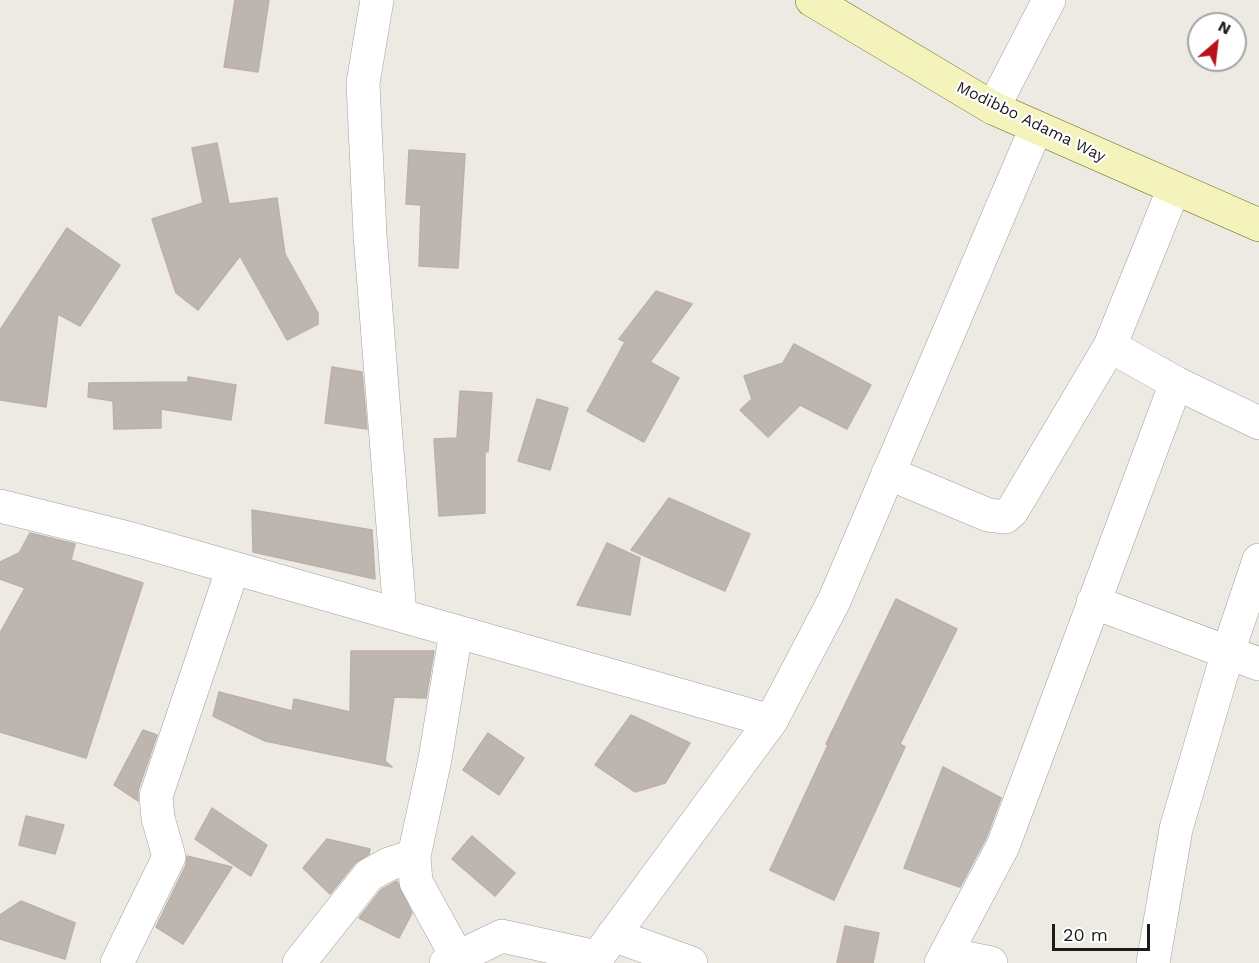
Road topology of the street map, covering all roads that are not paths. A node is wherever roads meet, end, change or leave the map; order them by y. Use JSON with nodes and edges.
{"nodes":[{"id":1,"x":376,"y":0,"type":"edge"},
{"id":2,"x":812,"y":0,"type":"edge"},
{"id":3,"x":1049,"y":0,"type":"edge"},
{"id":4,"x":993,"y":108,"type":"junction"},
{"id":5,"x":1036,"y":128,"type":"junction"},
{"id":6,"x":1174,"y":188,"type":"junction"},
{"id":7,"x":1259,"y":225,"type":"edge"},
{"id":8,"x":1110,"y":346,"type":"junction"},
{"id":9,"x":1176,"y":384,"type":"junction"},
{"id":10,"x":1259,"y":423,"type":"edge"},
{"id":11,"x":888,"y":473,"type":"junction"},
{"id":12,"x":0,"y":506,"type":"edge"},
{"id":13,"x":1259,"y":560,"type":"edge"},
{"id":14,"x":233,"y":568,"type":"junction"},
{"id":15,"x":1093,"y":602,"type":"junction"},
{"id":16,"x":400,"y":615,"type":"junction"},
{"id":17,"x":456,"y":632,"type":"junction"},
{"id":18,"x":1228,"y":652,"type":"junction"},
{"id":19,"x":1259,"y":664,"type":"edge"},
{"id":20,"x":771,"y":721,"type":"junction"},
{"id":21,"x":414,"y":856,"type":"junction"},
{"id":22,"x":601,"y":952,"type":"edge"},
{"id":23,"x":943,"y":958,"type":"edge"},
{"id":24,"x":451,"y":960,"type":"edge"},
{"id":25,"x":117,"y":963,"type":"edge"},
{"id":26,"x":299,"y":963,"type":"edge"},
{"id":27,"x":691,"y":963,"type":"edge"},
{"id":28,"x":991,"y":963,"type":"edge"},
{"id":29,"x":1153,"y":963,"type":"edge"}],
"edges":[{"from":1,"to":16,"type":"street"},
{"from":2,"to":4,"type":"main road","name":"Modibbo Adama Way"},
{"from":3,"to":4,"type":"street"},
{"from":4,"to":5,"type":"main road","name":"Modibbo Adama Way"},
{"from":5,"to":6,"type":"main road","name":"Modibbo Adama Way"},
{"from":5,"to":11,"type":"street"},
{"from":6,"to":7,"type":"main road","name":"Modibbo Adama Way"},
{"from":6,"to":8,"type":"street"},
{"from":8,"to":9,"type":"street"},
{"from":8,"to":11,"type":"street"},
{"from":9,"to":10,"type":"street"},
{"from":9,"to":15,"type":"street"},
{"from":11,"to":20,"type":"street"},
{"from":12,"to":14,"type":"street"},
{"from":13,"to":18,"type":"street"},
{"from":14,"to":16,"type":"street"},
{"from":14,"to":25,"type":"street"},
{"from":15,"to":18,"type":"street"},
{"from":15,"to":23,"type":"street"},
{"from":16,"to":17,"type":"street"},
{"from":17,"to":20,"type":"street"},
{"from":17,"to":21,"type":"street"},
{"from":18,"to":19,"type":"street"},
{"from":18,"to":29,"type":"street"},
{"from":20,"to":22,"type":"street"},
{"from":21,"to":24,"type":"street"},
{"from":21,"to":26,"type":"street"},
{"from":22,"to":24,"type":"street"},
{"from":22,"to":27,"type":"street"},
{"from":23,"to":28,"type":"street"}]}
